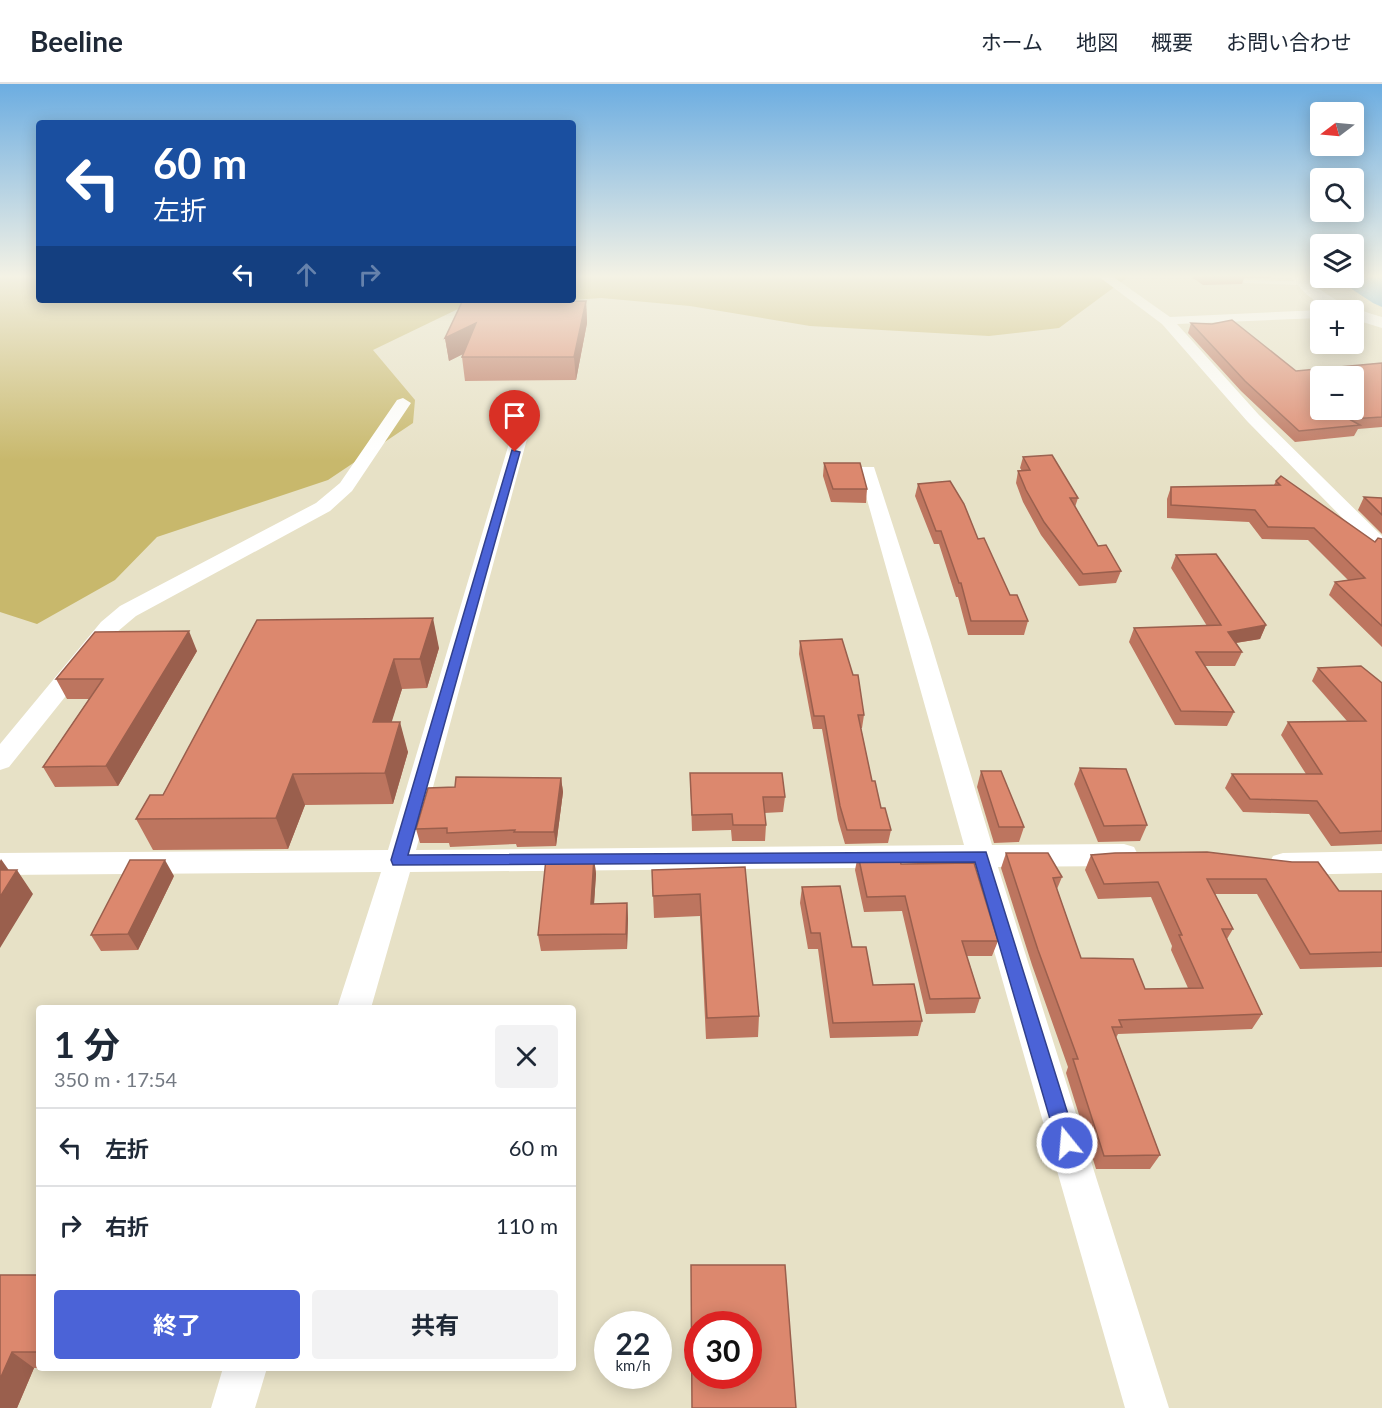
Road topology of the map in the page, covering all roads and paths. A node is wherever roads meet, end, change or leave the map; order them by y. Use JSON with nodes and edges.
{"nodes":[{"id":1,"x":1182,"y":338,"type":"edge"},
{"id":2,"x":403,"y":403,"type":"dead end"},
{"id":3,"x":526,"y":413,"type":"dead end"},
{"id":4,"x":868,"y":471,"type":"dead end"},
{"id":5,"x":1382,"y":547,"type":"edge"},
{"id":6,"x":0,"y":761,"type":"edge"},
{"id":7,"x":1156,"y":855,"type":"edge"},
{"id":8,"x":981,"y":856,"type":"junction"},
{"id":9,"x":399,"y":860,"type":"junction"},
{"id":10,"x":1260,"y":861,"type":"edge"},
{"id":11,"x":1382,"y":862,"type":"edge"},
{"id":12,"x":0,"y":864,"type":"edge"},
{"id":13,"x":355,"y":1005,"type":"edge"},
{"id":14,"x":244,"y":1371,"type":"edge"},
{"id":15,"x":233,"y":1408,"type":"edge"},
{"id":16,"x":1147,"y":1408,"type":"edge"}],
"edges":[{"from":1,"to":5,"type":"street"},
{"from":2,"to":6,"type":"street"},
{"from":3,"to":9,"type":"street"},
{"from":4,"to":8,"type":"street"},
{"from":7,"to":8,"type":"street"},
{"from":8,"to":9,"type":"street"},
{"from":8,"to":16,"type":"street"},
{"from":9,"to":12,"type":"street"},
{"from":9,"to":13,"type":"street"},
{"from":10,"to":11,"type":"street"},
{"from":14,"to":15,"type":"street"}]}
